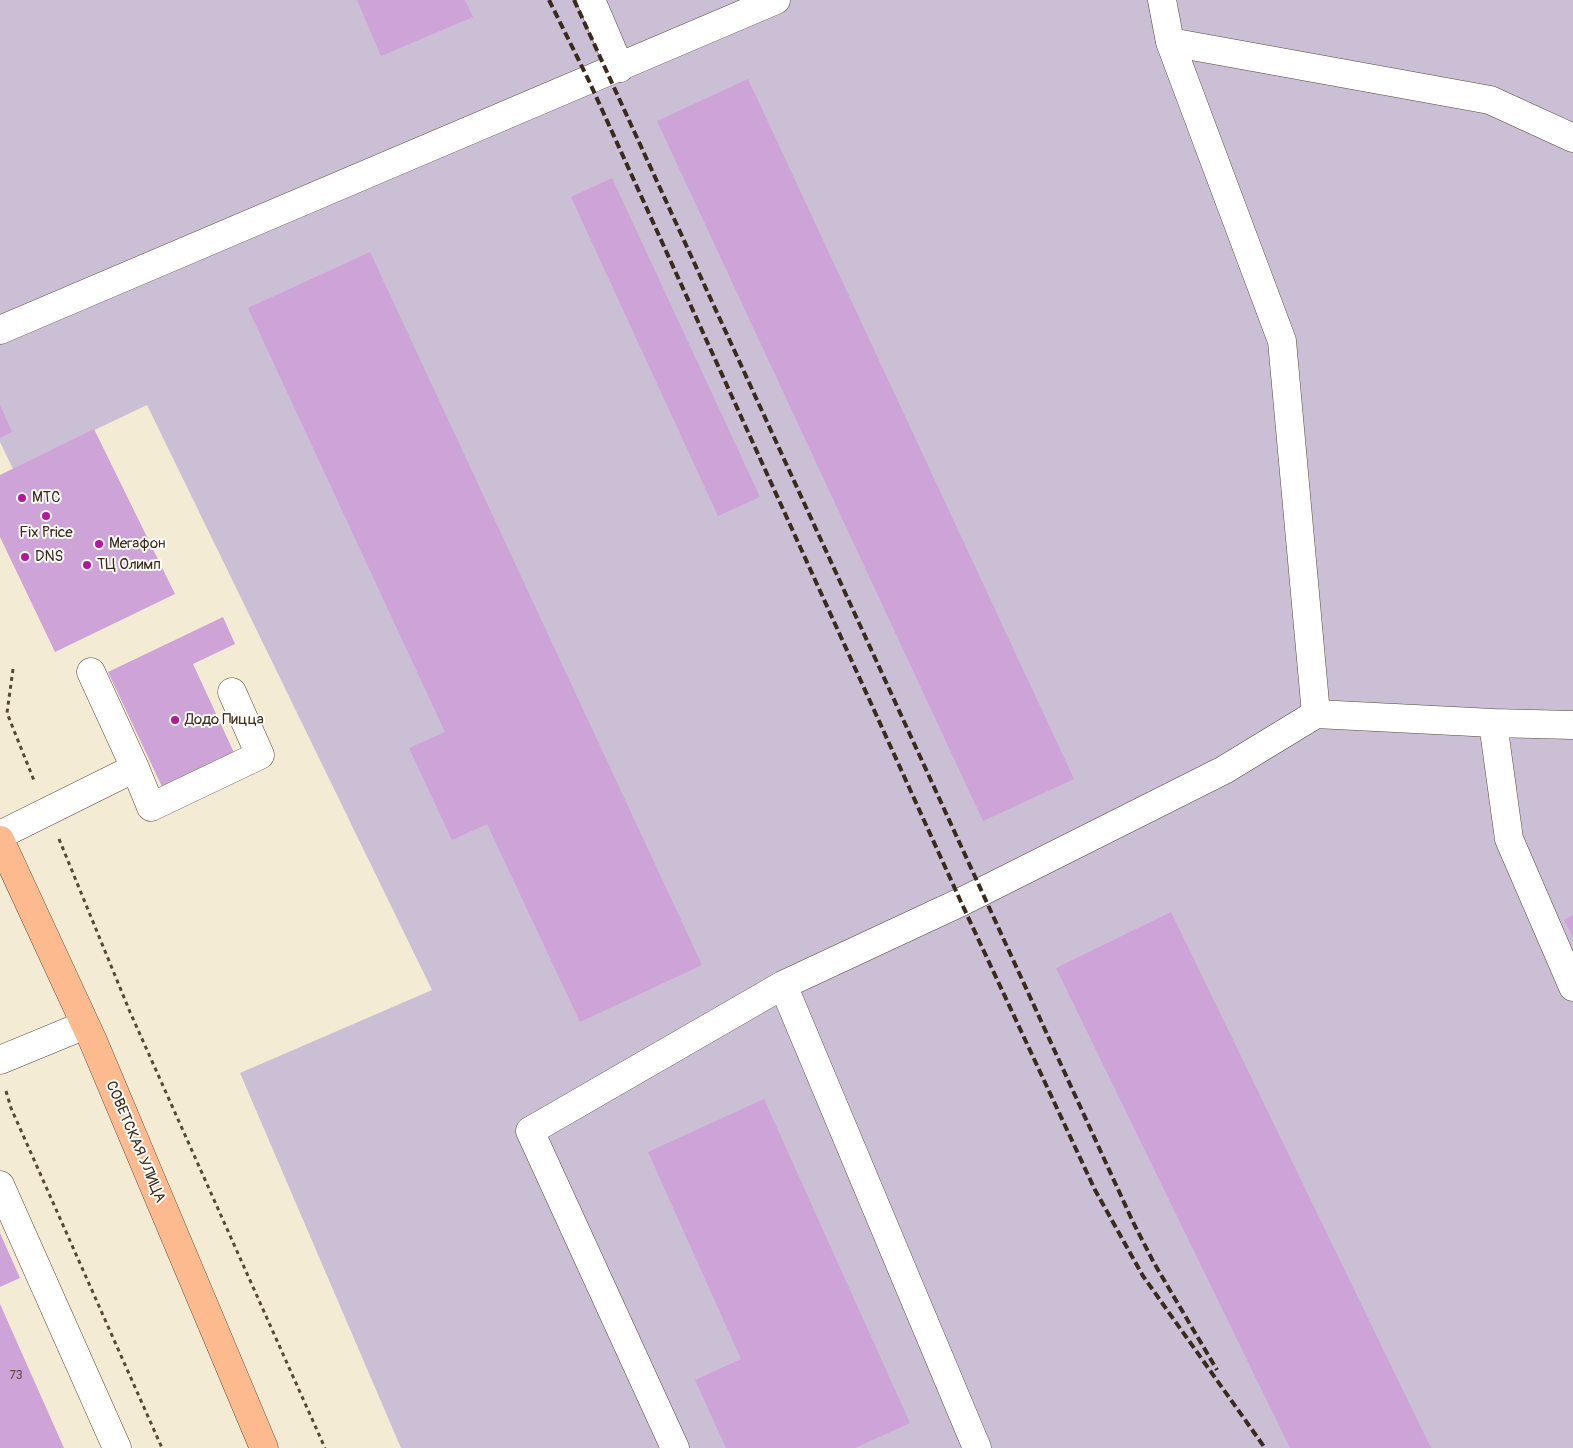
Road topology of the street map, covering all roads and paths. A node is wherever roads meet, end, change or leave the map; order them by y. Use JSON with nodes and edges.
{"nodes":[{"id":1,"x":591,"y":0,"type":"edge"},
{"id":2,"x":776,"y":0,"type":"edge"},
{"id":3,"x":1162,"y":0,"type":"edge"},
{"id":4,"x":1170,"y":42,"type":"junction"},
{"id":5,"x":620,"y":68,"type":"junction"},
{"id":6,"x":1573,"y":138,"type":"edge"},
{"id":7,"x":0,"y":330,"type":"edge"},
{"id":8,"x":13,"y":669,"type":"dead end"},
{"id":9,"x":91,"y":672,"type":"dead end"},
{"id":10,"x":232,"y":692,"type":"dead end"},
{"id":11,"x":1316,"y":714,"type":"junction"},
{"id":12,"x":1492,"y":723,"type":"junction"},
{"id":13,"x":1573,"y":726,"type":"edge"},
{"id":14,"x":135,"y":768,"type":"junction"},
{"id":15,"x":48,"y":812,"type":"junction"},
{"id":16,"x":0,"y":835,"type":"edge"},
{"id":17,"x":0,"y":840,"type":"edge"},
{"id":18,"x":783,"y":985,"type":"junction"},
{"id":19,"x":1573,"y":987,"type":"edge"},
{"id":20,"x":85,"y":1025,"type":"junction"},
{"id":21,"x":0,"y":1060,"type":"edge"},
{"id":22,"x":11,"y":1108,"type":"dead end"},
{"id":23,"x":0,"y":1185,"type":"edge"},
{"id":24,"x":117,"y":1448,"type":"edge"},
{"id":25,"x":162,"y":1448,"type":"edge"},
{"id":26,"x":264,"y":1448,"type":"edge"},
{"id":27,"x":325,"y":1448,"type":"edge"},
{"id":28,"x":675,"y":1448,"type":"edge"},
{"id":29,"x":978,"y":1448,"type":"edge"}],
"edges":[{"from":1,"to":5,"type":"street"},
{"from":2,"to":5,"type":"street"},
{"from":3,"to":4,"type":"street"},
{"from":4,"to":6,"type":"street"},
{"from":4,"to":11,"type":"street"},
{"from":5,"to":7,"type":"street"},
{"from":8,"to":15,"type":"path"},
{"from":9,"to":14,"type":"street"},
{"from":10,"to":14,"type":"street"},
{"from":11,"to":12,"type":"street"},
{"from":11,"to":18,"type":"street"},
{"from":12,"to":13,"type":"street"},
{"from":12,"to":19,"type":"street"},
{"from":14,"to":15,"type":"street"},
{"from":15,"to":16,"type":"street"},
{"from":15,"to":27,"type":"path"},
{"from":17,"to":20,"type":"main road","name":"СОВЕТСКАЯ УЛИЦА"},
{"from":18,"to":28,"type":"street"},
{"from":18,"to":29,"type":"street"},
{"from":20,"to":21,"type":"street"},
{"from":20,"to":26,"type":"main road","name":"СОВЕТСКАЯ УЛИЦА"},
{"from":22,"to":25,"type":"path"},
{"from":23,"to":24,"type":"street"}]}
